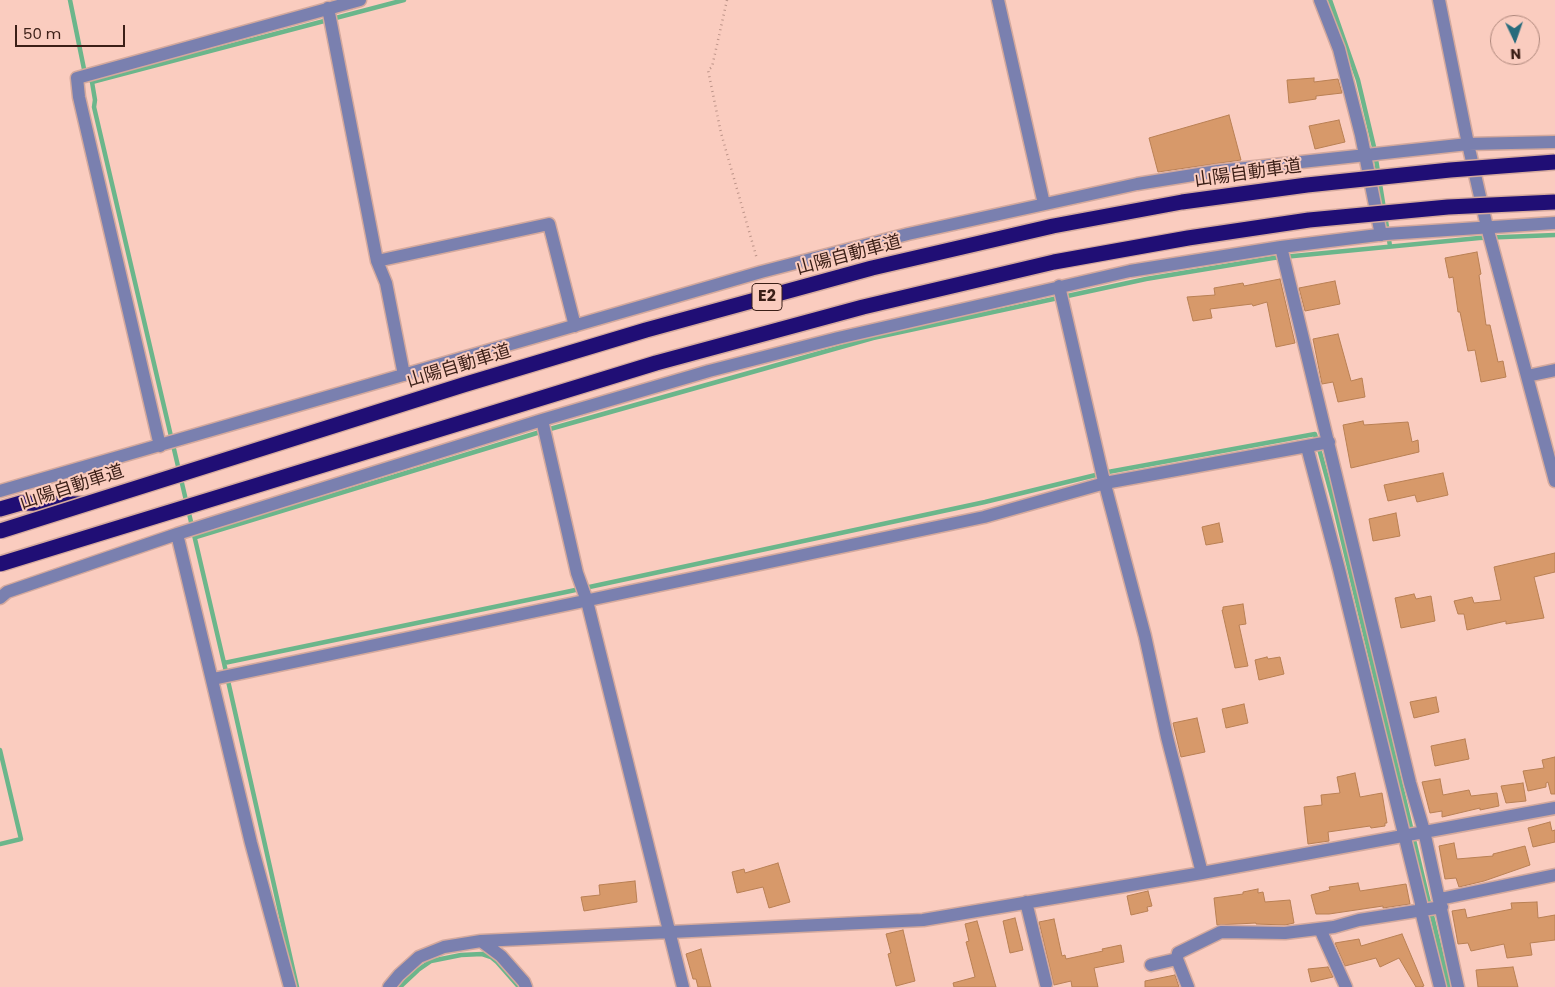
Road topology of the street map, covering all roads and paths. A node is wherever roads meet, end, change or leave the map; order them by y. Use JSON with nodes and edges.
{"nodes":[{"id":1,"x":360,"y":0,"type":"edge"},
{"id":2,"x":727,"y":0,"type":"edge"},
{"id":3,"x":998,"y":0,"type":"edge"},
{"id":4,"x":1320,"y":0,"type":"edge"},
{"id":5,"x":1439,"y":0,"type":"edge"},
{"id":6,"x":330,"y":16,"type":"junction"},
{"id":7,"x":1555,"y":142,"type":"edge"},
{"id":8,"x":1468,"y":144,"type":"junction"},
{"id":9,"x":1373,"y":154,"type":"junction"},
{"id":10,"x":1555,"y":162,"type":"edge"},
{"id":11,"x":1555,"y":202,"type":"edge"},
{"id":12,"x":1044,"y":204,"type":"junction"},
{"id":13,"x":1555,"y":223,"type":"edge"},
{"id":14,"x":1387,"y":235,"type":"junction"},
{"id":15,"x":1489,"y":235,"type":"junction"},
{"id":16,"x":1282,"y":253,"type":"junction"},
{"id":17,"x":377,"y":261,"type":"junction"},
{"id":18,"x":761,"y":272,"type":"junction"},
{"id":19,"x":1060,"y":293,"type":"junction"},
{"id":20,"x":575,"y":326,"type":"junction"},
{"id":21,"x":1555,"y":370,"type":"edge"},
{"id":22,"x":404,"y":375,"type":"junction"},
{"id":23,"x":1527,"y":376,"type":"junction"},
{"id":24,"x":544,"y":427,"type":"junction"},
{"id":25,"x":1318,"y":444,"type":"junction"},
{"id":26,"x":163,"y":445,"type":"junction"},
{"id":27,"x":1103,"y":476,"type":"junction"},
{"id":28,"x":1555,"y":481,"type":"edge"},
{"id":29,"x":0,"y":491,"type":"edge"},
{"id":30,"x":85,"y":504,"type":"junction"},
{"id":31,"x":0,"y":509,"type":"edge"},
{"id":32,"x":0,"y":531,"type":"edge"},
{"id":33,"x":182,"y":532,"type":"junction"},
{"id":34,"x":0,"y":564,"type":"edge"},
{"id":35,"x":0,"y":598,"type":"edge"},
{"id":36,"x":586,"y":598,"type":"junction"},
{"id":37,"x":217,"y":678,"type":"junction"},
{"id":38,"x":1555,"y":808,"type":"edge"},
{"id":39,"x":1414,"y":833,"type":"junction"},
{"id":40,"x":1202,"y":872,"type":"junction"},
{"id":41,"x":1555,"y":875,"type":"edge"},
{"id":42,"x":1026,"y":902,"type":"junction"},
{"id":43,"x":1433,"y":907,"type":"junction"},
{"id":44,"x":1320,"y":929,"type":"junction"},
{"id":45,"x":668,"y":932,"type":"junction"},
{"id":46,"x":481,"y":941,"type":"junction"},
{"id":47,"x":1177,"y":959,"type":"junction"},
{"id":48,"x":1150,"y":965,"type":"dead end"},
{"id":49,"x":1046,"y":984,"type":"dead end"},
{"id":50,"x":394,"y":986,"type":"edge"},
{"id":51,"x":290,"y":987,"type":"edge"},
{"id":52,"x":526,"y":987,"type":"edge"},
{"id":53,"x":683,"y":987,"type":"edge"},
{"id":54,"x":1188,"y":987,"type":"edge"},
{"id":55,"x":1346,"y":987,"type":"edge"},
{"id":56,"x":1440,"y":987,"type":"edge"},
{"id":57,"x":1458,"y":987,"type":"edge"}],
"edges":[{"from":1,"to":6,"type":"street"},
{"from":2,"to":18,"type":"path"},
{"from":3,"to":12,"type":"street"},
{"from":4,"to":9,"type":"street"},
{"from":5,"to":8,"type":"street"},
{"from":6,"to":17,"type":"street"},
{"from":6,"to":26,"type":"street"},
{"from":7,"to":8,"type":"street"},
{"from":8,"to":9,"type":"street"},
{"from":8,"to":15,"type":"street"},
{"from":9,"to":12,"type":"street"},
{"from":9,"to":14,"type":"street"},
{"from":10,"to":30,"type":"highway","name":"山陽自動車道","number":"E2","bridge":true},
{"from":11,"to":34,"type":"highway","number":"E2","bridge":true},
{"from":12,"to":18,"type":"street"},
{"from":13,"to":15,"type":"street"},
{"from":14,"to":15,"type":"street"},
{"from":14,"to":16,"type":"street"},
{"from":15,"to":23,"type":"street"},
{"from":16,"to":19,"type":"street"},
{"from":16,"to":25,"type":"street"},
{"from":17,"to":20,"type":"street"},
{"from":17,"to":22,"type":"street"},
{"from":18,"to":20,"type":"street"},
{"from":19,"to":24,"type":"street"},
{"from":19,"to":27,"type":"street"},
{"from":20,"to":22,"type":"street"},
{"from":21,"to":23,"type":"street"},
{"from":22,"to":26,"type":"street"},
{"from":23,"to":28,"type":"street"},
{"from":24,"to":33,"type":"street"},
{"from":24,"to":36,"type":"street"},
{"from":25,"to":27,"type":"street"},
{"from":25,"to":39,"type":"street"},
{"from":25,"to":39,"type":"street"},
{"from":26,"to":29,"type":"street"},
{"from":27,"to":36,"type":"street"},
{"from":27,"to":40,"type":"street"},
{"from":30,"to":31,"type":"highway"},
{"from":30,"to":32,"type":"highway","name":"山陽自動車道","number":"E2","bridge":true},
{"from":33,"to":35,"type":"street"},
{"from":33,"to":37,"type":"street"},
{"from":36,"to":37,"type":"street"},
{"from":36,"to":45,"type":"street"},
{"from":37,"to":51,"type":"street"},
{"from":38,"to":39,"type":"street"},
{"from":39,"to":40,"type":"street"},
{"from":39,"to":43,"type":"street"},
{"from":39,"to":43,"type":"street"},
{"from":40,"to":42,"type":"street"},
{"from":41,"to":43,"type":"street"},
{"from":42,"to":45,"type":"street"},
{"from":42,"to":49,"type":"street"},
{"from":43,"to":44,"type":"street"},
{"from":43,"to":56,"type":"street"},
{"from":43,"to":57,"type":"street"},
{"from":44,"to":47,"type":"street"},
{"from":44,"to":55,"type":"street"},
{"from":45,"to":46,"type":"street"},
{"from":45,"to":53,"type":"street"},
{"from":46,"to":50,"type":"street"},
{"from":46,"to":52,"type":"street"},
{"from":47,"to":48,"type":"street"},
{"from":47,"to":54,"type":"street"}]}
